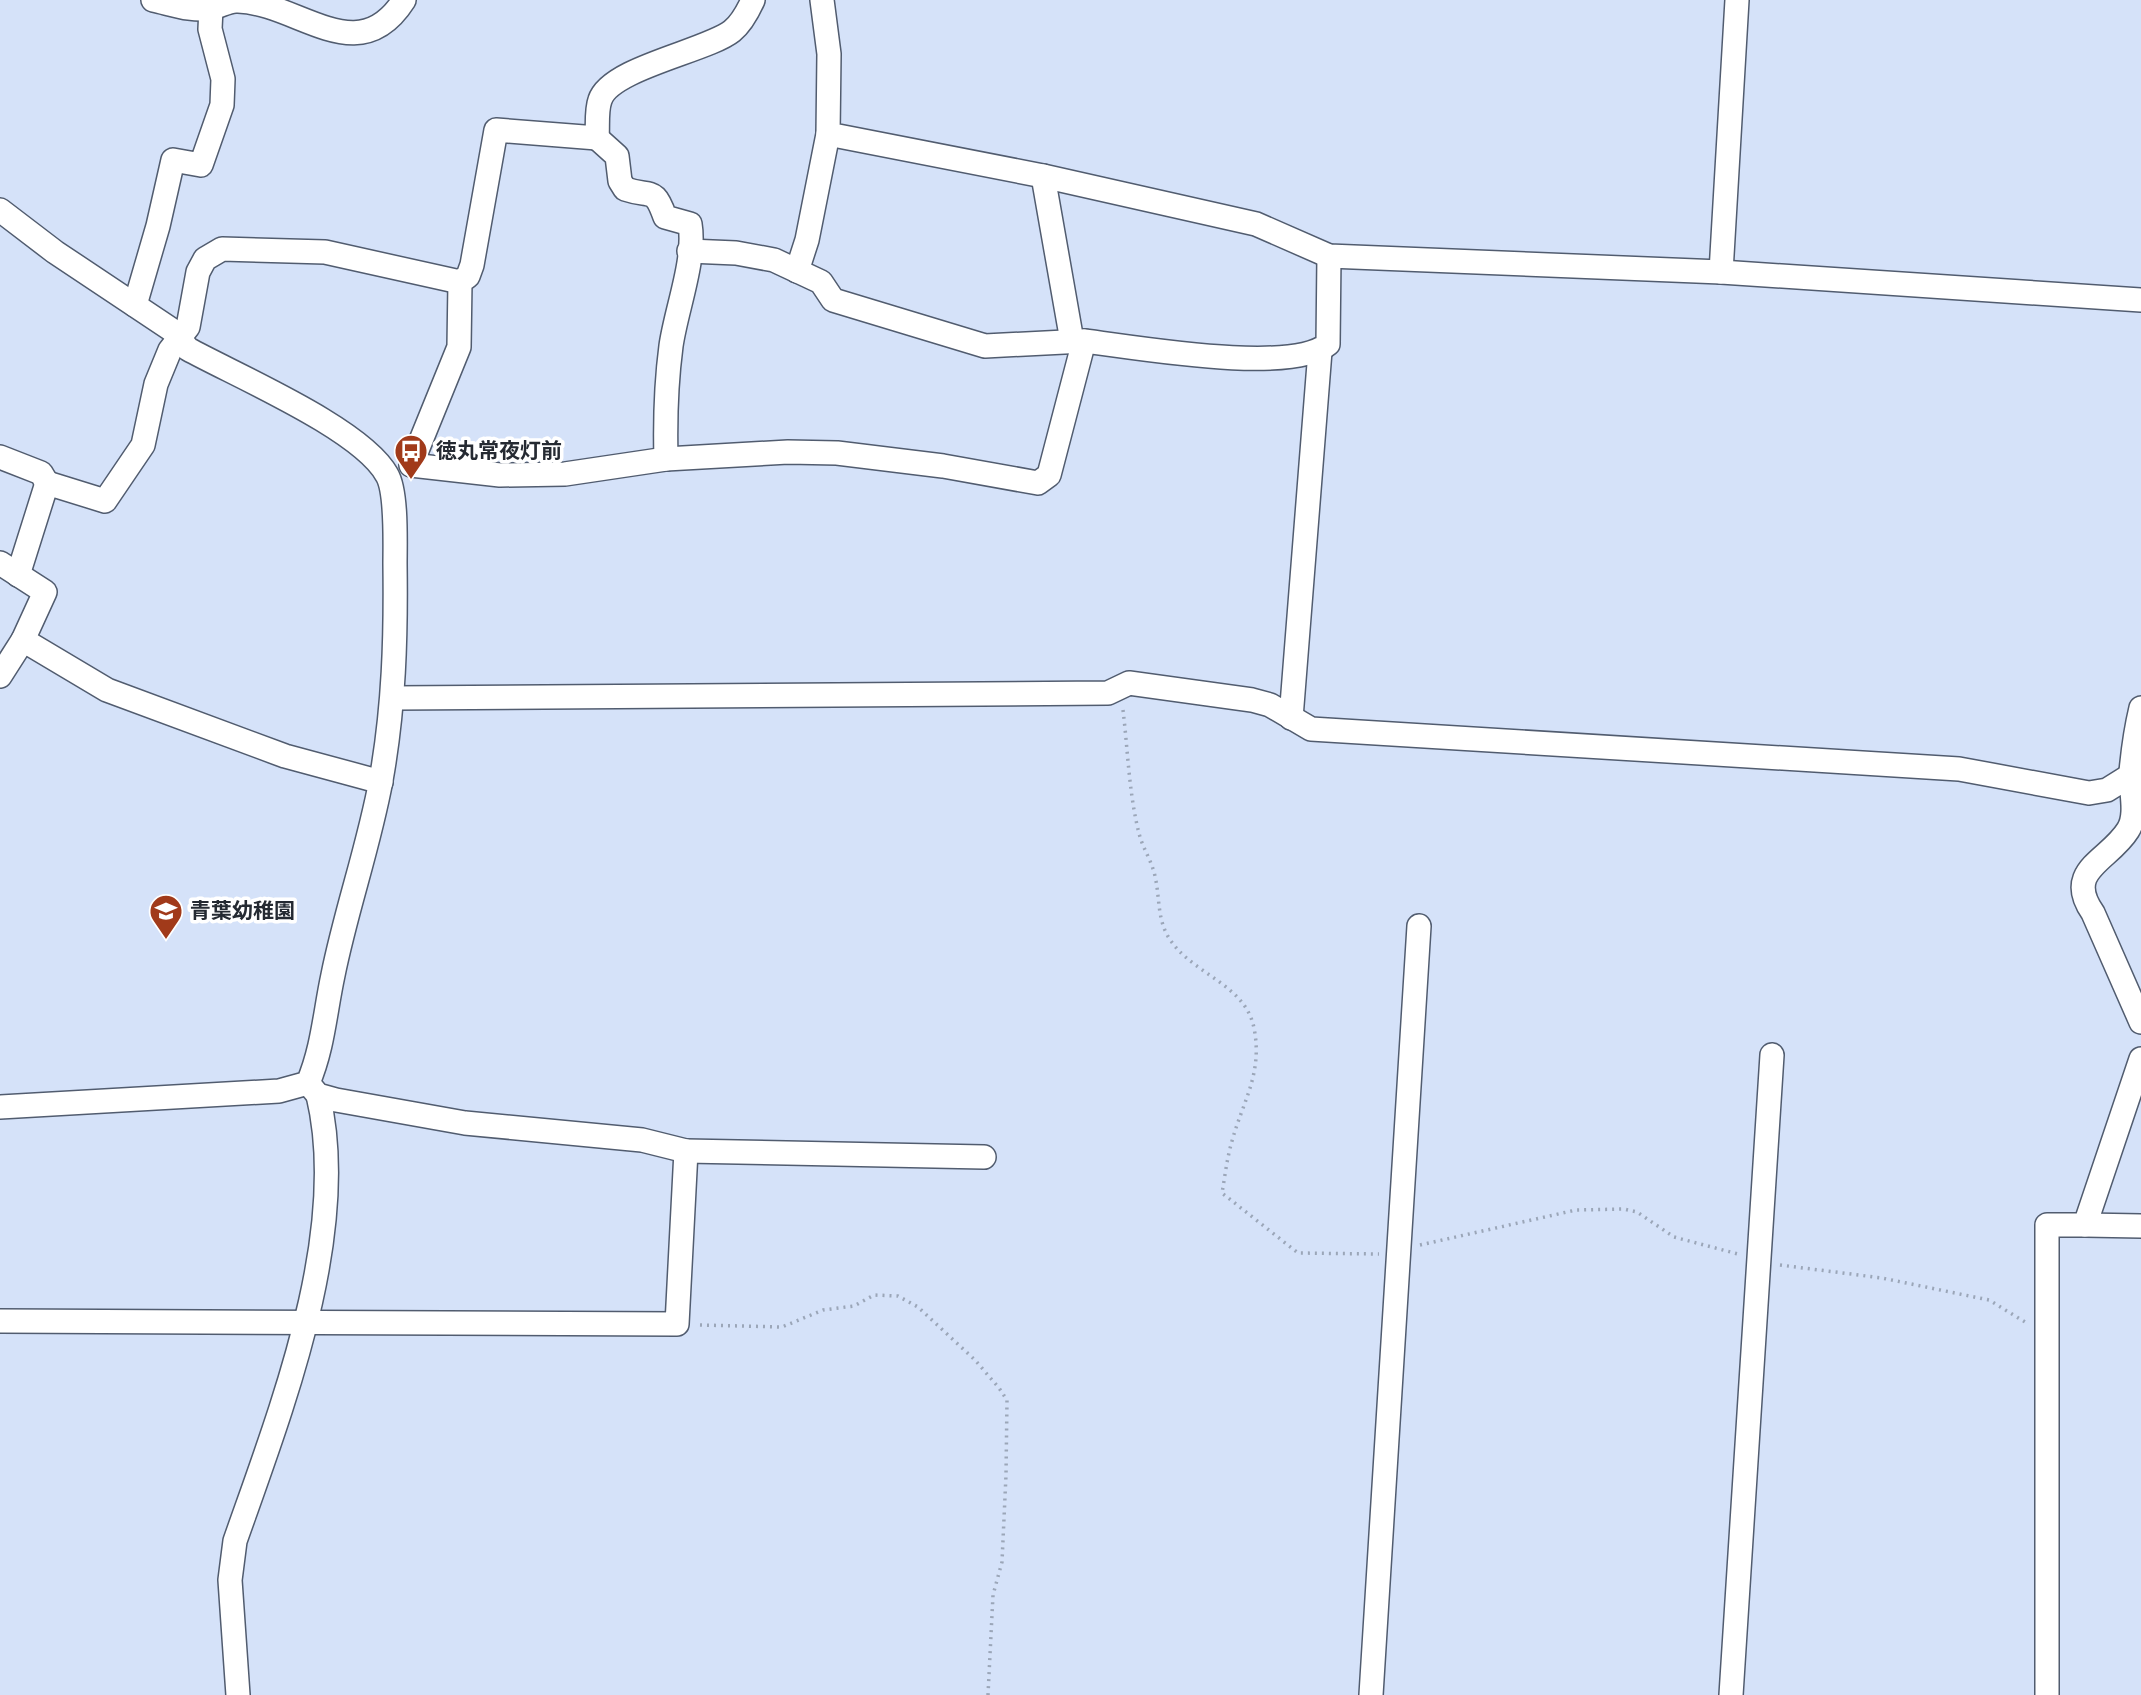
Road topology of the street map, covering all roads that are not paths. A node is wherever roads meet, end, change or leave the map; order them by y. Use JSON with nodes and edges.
{"nodes":[{"id":1,"x":153,"y":0,"type":"edge"},
{"id":2,"x":404,"y":0,"type":"edge"},
{"id":3,"x":753,"y":0,"type":"edge"},
{"id":4,"x":822,"y":0,"type":"edge"},
{"id":5,"x":1737,"y":0,"type":"edge"},
{"id":6,"x":211,"y":8,"type":"junction"},
{"id":7,"x":828,"y":134,"type":"junction"},
{"id":8,"x":597,"y":138,"type":"junction"},
{"id":9,"x":1044,"y":176,"type":"junction"},
{"id":10,"x":0,"y":210,"type":"edge"},
{"id":11,"x":689,"y":251,"type":"junction"},
{"id":12,"x":1329,"y":256,"type":"junction"},
{"id":13,"x":797,"y":271,"type":"junction"},
{"id":14,"x":1721,"y":272,"type":"junction"},
{"id":15,"x":460,"y":282,"type":"junction"},
{"id":16,"x":2141,"y":300,"type":"edge"},
{"id":17,"x":135,"y":306,"type":"junction"},
{"id":18,"x":180,"y":340,"type":"junction"},
{"id":19,"x":1078,"y":341,"type":"junction"},
{"id":20,"x":1320,"y":351,"type":"junction"},
{"id":21,"x":0,"y":457,"type":"edge"},
{"id":22,"x":666,"y":459,"type":"junction"},
{"id":23,"x":411,"y":465,"type":"junction"},
{"id":24,"x":388,"y":476,"type":"junction"},
{"id":25,"x":47,"y":483,"type":"junction"},
{"id":26,"x":9,"y":569,"type":"edge"},
{"id":27,"x":23,"y":640,"type":"junction"},
{"id":28,"x":0,"y":676,"type":"edge"},
{"id":29,"x":394,"y":698,"type":"junction"},
{"id":30,"x":2141,"y":708,"type":"edge"},
{"id":31,"x":1291,"y":718,"type":"junction"},
{"id":32,"x":2131,"y":775,"type":"junction"},
{"id":33,"x":381,"y":782,"type":"junction"},
{"id":34,"x":1419,"y":926,"type":"dead end"},
{"id":35,"x":2141,"y":1022,"type":"edge"},
{"id":36,"x":1772,"y":1055,"type":"dead end"},
{"id":37,"x":2141,"y":1059,"type":"edge"},
{"id":38,"x":313,"y":1089,"type":"junction"},
{"id":39,"x":0,"y":1107,"type":"edge"},
{"id":40,"x":686,"y":1151,"type":"junction"},
{"id":41,"x":984,"y":1157,"type":"dead end"},
{"id":42,"x":2085,"y":1226,"type":"junction"},
{"id":43,"x":2141,"y":1226,"type":"edge"},
{"id":44,"x":0,"y":1321,"type":"edge"},
{"id":45,"x":306,"y":1324,"type":"junction"},
{"id":46,"x":239,"y":1695,"type":"edge"},
{"id":47,"x":1371,"y":1695,"type":"edge"},
{"id":48,"x":1731,"y":1695,"type":"edge"},
{"id":49,"x":2047,"y":1695,"type":"edge"}],
"edges":[{"from":1,"to":6,"type":"street"},
{"from":2,"to":6,"type":"street"},
{"from":3,"to":8,"type":"street"},
{"from":4,"to":7,"type":"street"},
{"from":5,"to":14,"type":"street"},
{"from":6,"to":17,"type":"street"},
{"from":7,"to":9,"type":"street"},
{"from":7,"to":13,"type":"street"},
{"from":8,"to":11,"type":"street"},
{"from":8,"to":15,"type":"street"},
{"from":9,"to":12,"type":"street"},
{"from":9,"to":19,"type":"street"},
{"from":10,"to":17,"type":"street"},
{"from":11,"to":13,"type":"street"},
{"from":11,"to":22,"type":"street"},
{"from":12,"to":14,"type":"street"},
{"from":12,"to":20,"type":"street"},
{"from":13,"to":19,"type":"street"},
{"from":14,"to":16,"type":"street"},
{"from":15,"to":18,"type":"street"},
{"from":15,"to":23,"type":"street"},
{"from":17,"to":18,"type":"street"},
{"from":18,"to":24,"type":"street"},
{"from":18,"to":25,"type":"street"},
{"from":19,"to":20,"type":"street"},
{"from":19,"to":22,"type":"street"},
{"from":20,"to":31,"type":"street"},
{"from":21,"to":25,"type":"street"},
{"from":22,"to":23,"type":"street"},
{"from":23,"to":24,"type":"street"},
{"from":24,"to":29,"type":"street"},
{"from":25,"to":26,"type":"street"},
{"from":26,"to":27,"type":"street"},
{"from":27,"to":28,"type":"street"},
{"from":27,"to":33,"type":"street"},
{"from":29,"to":31,"type":"street"},
{"from":29,"to":33,"type":"street"},
{"from":30,"to":32,"type":"street"},
{"from":31,"to":32,"type":"street"},
{"from":32,"to":35,"type":"street"},
{"from":33,"to":38,"type":"street"},
{"from":34,"to":47,"type":"street"},
{"from":36,"to":48,"type":"street"},
{"from":37,"to":42,"type":"street"},
{"from":38,"to":39,"type":"street"},
{"from":38,"to":40,"type":"street"},
{"from":38,"to":45,"type":"street"},
{"from":40,"to":41,"type":"street"},
{"from":40,"to":45,"type":"street"},
{"from":42,"to":43,"type":"street"},
{"from":42,"to":49,"type":"street"},
{"from":44,"to":45,"type":"street"},
{"from":45,"to":46,"type":"street"}]}
